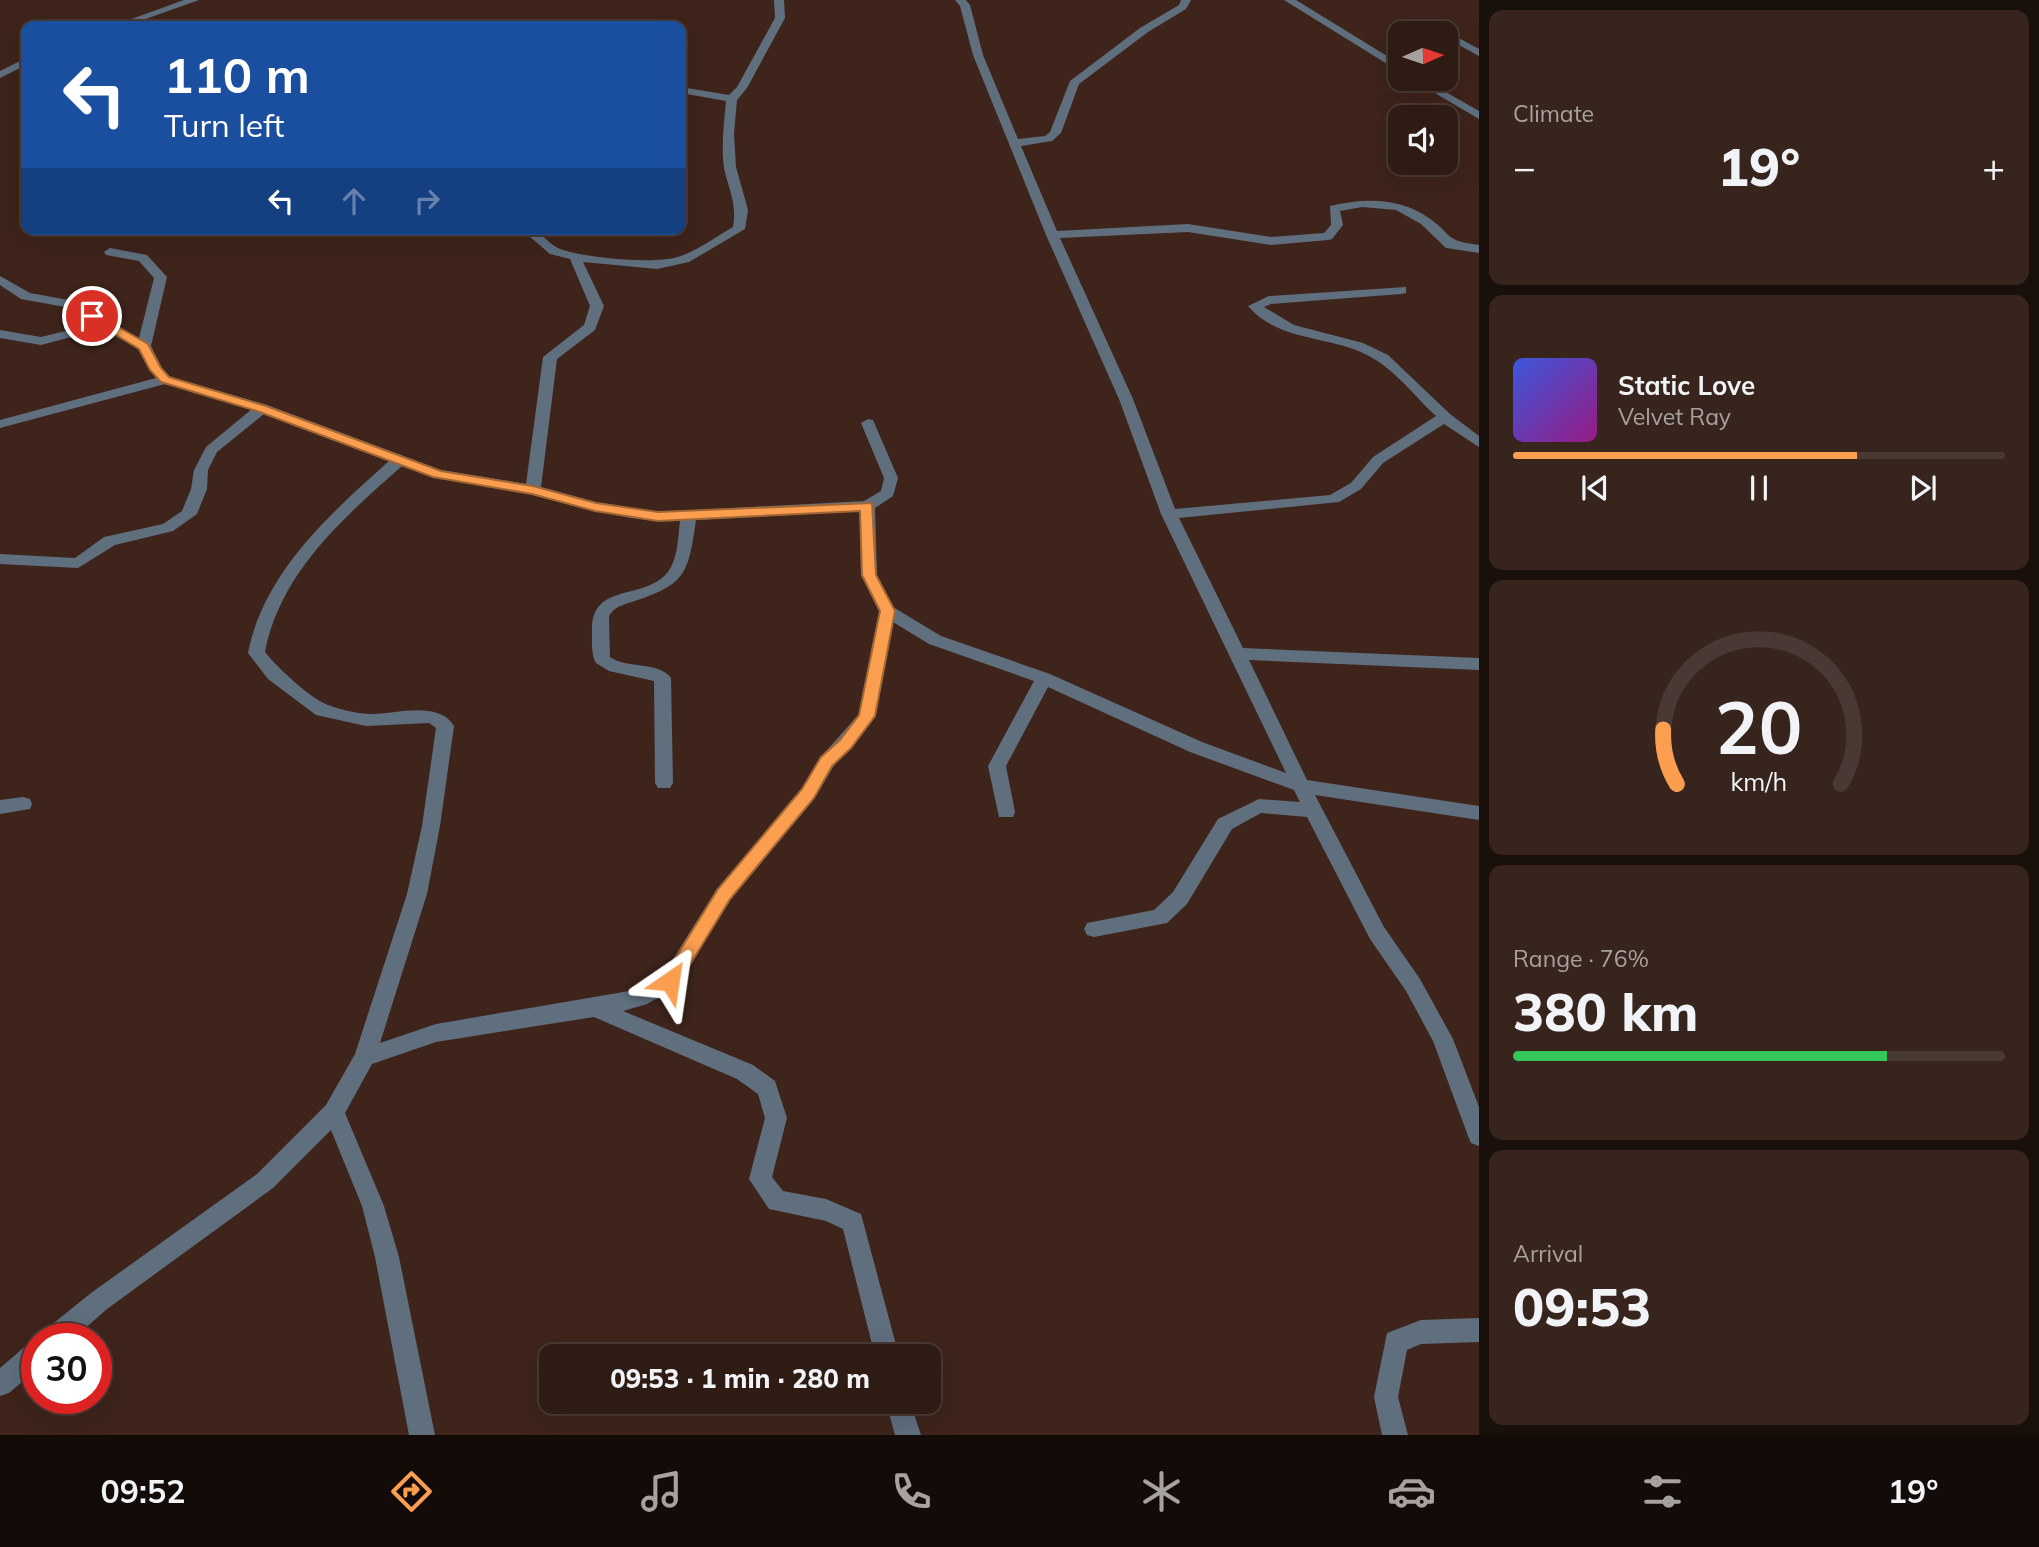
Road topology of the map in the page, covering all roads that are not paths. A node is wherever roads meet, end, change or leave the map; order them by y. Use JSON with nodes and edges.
{"nodes":[{"id":1,"x":194,"y":0,"type":"edge"},
{"id":2,"x":779,"y":0,"type":"edge"},
{"id":3,"x":960,"y":0,"type":"edge"},
{"id":4,"x":1185,"y":0,"type":"edge"},
{"id":5,"x":1289,"y":0,"type":"edge"},
{"id":6,"x":132,"y":21,"type":"edge"},
{"id":7,"x":1458,"y":41,"type":"edge"},
{"id":8,"x":1479,"y":53,"type":"edge"},
{"id":9,"x":1388,"y":62,"type":"edge"},
{"id":10,"x":21,"y":64,"type":"edge"},
{"id":11,"x":0,"y":75,"type":"edge"},
{"id":12,"x":686,"y":91,"type":"edge"},
{"id":13,"x":1436,"y":91,"type":"edge"},
{"id":14,"x":732,"y":99,"type":"junction"},
{"id":15,"x":1479,"y":116,"type":"edge"},
{"id":16,"x":1014,"y":143,"type":"junction"},
{"id":17,"x":534,"y":235,"type":"edge"},
{"id":18,"x":1052,"y":235,"type":"junction"},
{"id":19,"x":1479,"y":250,"type":"edge"},
{"id":20,"x":110,"y":252,"type":"dead end"},
{"id":21,"x":575,"y":257,"type":"junction"},
{"id":22,"x":0,"y":280,"type":"edge"},
{"id":23,"x":1402,"y":290,"type":"dead end"},
{"id":24,"x":104,"y":325,"type":"junction"},
{"id":25,"x":0,"y":334,"type":"edge"},
{"id":26,"x":144,"y":346,"type":"junction"},
{"id":27,"x":165,"y":380,"type":"junction"},
{"id":28,"x":262,"y":408,"type":"junction"},
{"id":29,"x":1445,"y":417,"type":"junction"},
{"id":30,"x":0,"y":424,"type":"edge"},
{"id":31,"x":868,"y":424,"type":"dead end"},
{"id":32,"x":1479,"y":443,"type":"edge"},
{"id":33,"x":398,"y":461,"type":"junction"},
{"id":34,"x":533,"y":490,"type":"junction"},
{"id":35,"x":867,"y":506,"type":"junction"},
{"id":36,"x":689,"y":514,"type":"junction"},
{"id":37,"x":1169,"y":514,"type":"junction"},
{"id":38,"x":0,"y":559,"type":"edge"},
{"id":39,"x":887,"y":611,"type":"junction"},
{"id":40,"x":1238,"y":654,"type":"junction"},
{"id":41,"x":1479,"y":664,"type":"edge"},
{"id":42,"x":1044,"y":678,"type":"junction"},
{"id":43,"x":664,"y":783,"type":"dead end"},
{"id":44,"x":1302,"y":786,"type":"junction"},
{"id":45,"x":23,"y":804,"type":"dead end"},
{"id":46,"x":0,"y":807,"type":"edge"},
{"id":47,"x":1313,"y":810,"type":"junction"},
{"id":48,"x":1006,"y":813,"type":"dead end"},
{"id":49,"x":1479,"y":813,"type":"edge"},
{"id":50,"x":1094,"y":929,"type":"dead end"},
{"id":51,"x":595,"y":1008,"type":"junction"},
{"id":52,"x":365,"y":1057,"type":"junction"},
{"id":53,"x":334,"y":1112,"type":"junction"},
{"id":54,"x":1479,"y":1136,"type":"edge"},
{"id":55,"x":73,"y":1323,"type":"edge"},
{"id":56,"x":1479,"y":1330,"type":"edge"},
{"id":57,"x":884,"y":1344,"type":"edge"},
{"id":58,"x":21,"y":1366,"type":"edge"},
{"id":59,"x":0,"y":1384,"type":"edge"},
{"id":60,"x":902,"y":1414,"type":"edge"},
{"id":61,"x":422,"y":1435,"type":"edge"},
{"id":62,"x":908,"y":1435,"type":"edge"},
{"id":63,"x":1395,"y":1435,"type":"edge"}],
"edges":[{"from":1,"to":6,"type":"street"},
{"from":2,"to":14,"type":"street"},
{"from":3,"to":16,"type":"street"},
{"from":4,"to":16,"type":"street"},
{"from":5,"to":9,"type":"street"},
{"from":7,"to":8,"type":"street"},
{"from":10,"to":11,"type":"street"},
{"from":12,"to":14,"type":"street"},
{"from":13,"to":15,"type":"street"},
{"from":14,"to":21,"type":"street"},
{"from":16,"to":18,"type":"street"},
{"from":17,"to":21,"type":"street"},
{"from":18,"to":19,"type":"street"},
{"from":18,"to":37,"type":"street"},
{"from":20,"to":26,"type":"street"},
{"from":21,"to":34,"type":"street"},
{"from":22,"to":24,"type":"street"},
{"from":23,"to":29,"type":"street"},
{"from":24,"to":25,"type":"street"},
{"from":24,"to":26,"type":"street"},
{"from":26,"to":27,"type":"street"},
{"from":27,"to":28,"type":"street"},
{"from":27,"to":30,"type":"street"},
{"from":28,"to":33,"type":"street"},
{"from":28,"to":38,"type":"street"},
{"from":29,"to":32,"type":"street"},
{"from":29,"to":37,"type":"street"},
{"from":31,"to":35,"type":"street"},
{"from":33,"to":34,"type":"street"},
{"from":33,"to":52,"type":"street"},
{"from":34,"to":36,"type":"street"},
{"from":35,"to":36,"type":"street"},
{"from":35,"to":39,"type":"street"},
{"from":36,"to":43,"type":"street"},
{"from":37,"to":40,"type":"street"},
{"from":39,"to":42,"type":"street"},
{"from":39,"to":51,"type":"street"},
{"from":40,"to":41,"type":"street"},
{"from":40,"to":44,"type":"street"},
{"from":42,"to":44,"type":"street"},
{"from":42,"to":48,"type":"street"},
{"from":44,"to":47,"type":"street"},
{"from":44,"to":49,"type":"street"},
{"from":45,"to":46,"type":"street"},
{"from":47,"to":50,"type":"street"},
{"from":47,"to":54,"type":"street"},
{"from":51,"to":52,"type":"street"},
{"from":51,"to":57,"type":"street"},
{"from":52,"to":53,"type":"street"},
{"from":53,"to":55,"type":"street"},
{"from":53,"to":61,"type":"street"},
{"from":56,"to":63,"type":"street"},
{"from":58,"to":59,"type":"street"},
{"from":60,"to":62,"type":"street"}]}
